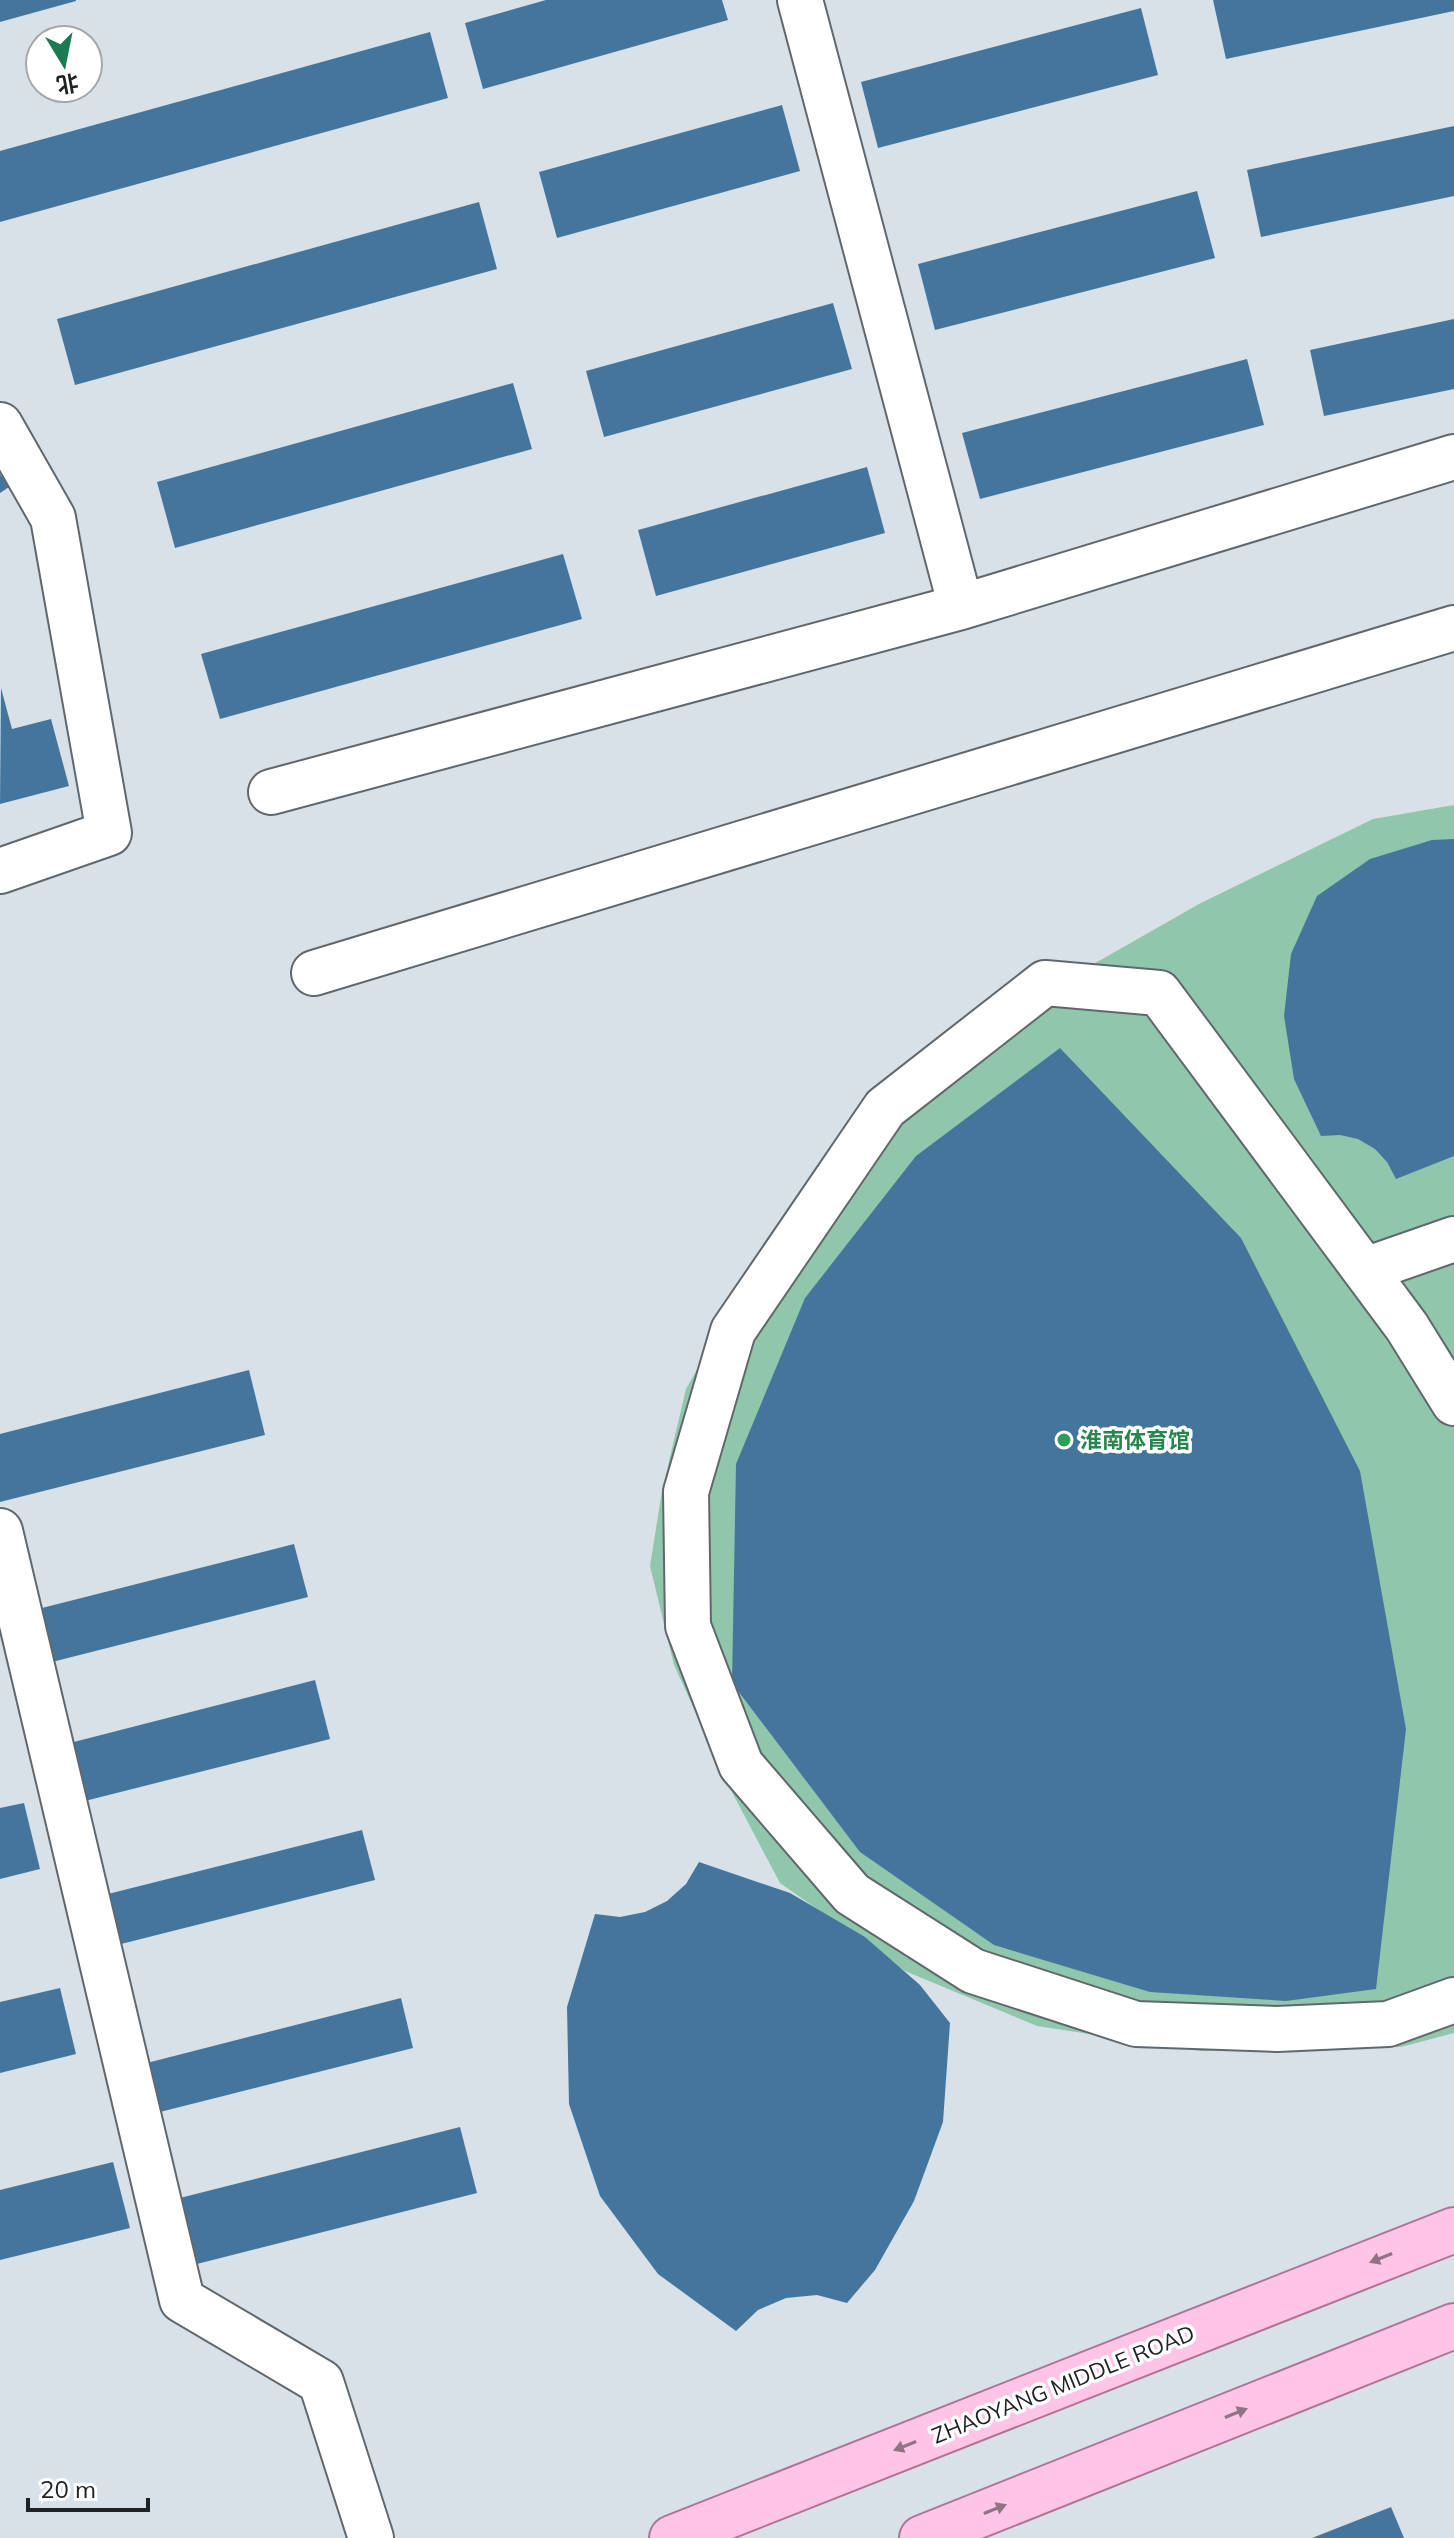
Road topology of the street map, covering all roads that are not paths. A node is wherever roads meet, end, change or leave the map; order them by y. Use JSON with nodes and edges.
{"nodes":[{"id":1,"x":800,"y":0,"type":"edge"},
{"id":2,"x":0,"y":425,"type":"edge"},
{"id":3,"x":1454,"y":457,"type":"edge"},
{"id":4,"x":961,"y":607,"type":"junction"},
{"id":5,"x":1454,"y":628,"type":"edge"},
{"id":6,"x":271,"y":792,"type":"dead end"},
{"id":7,"x":0,"y":871,"type":"edge"},
{"id":8,"x":314,"y":973,"type":"dead end"},
{"id":9,"x":1454,"y":1239,"type":"edge"},
{"id":10,"x":1365,"y":1270,"type":"junction"},
{"id":11,"x":1454,"y":1403,"type":"edge"},
{"id":12,"x":0,"y":1531,"type":"edge"},
{"id":13,"x":1454,"y":2000,"type":"edge"},
{"id":14,"x":1454,"y":2230,"type":"edge"},
{"id":15,"x":1454,"y":2326,"type":"edge"},
{"id":16,"x":371,"y":2538,"type":"edge"},
{"id":17,"x":672,"y":2538,"type":"edge"},
{"id":18,"x":922,"y":2538,"type":"edge"}],
"edges":[{"from":1,"to":4,"type":"street"},
{"from":2,"to":7,"type":"street"},
{"from":3,"to":4,"type":"street"},
{"from":4,"to":6,"type":"street"},
{"from":5,"to":8,"type":"street"},
{"from":9,"to":10,"type":"street"},
{"from":10,"to":11,"type":"street"},
{"from":10,"to":13,"type":"street"},
{"from":12,"to":16,"type":"street"},
{"from":14,"to":17,"type":"main road","name":"ZHAOYANG MIDDLE ROAD","one_way":true},
{"from":18,"to":15,"type":"main road","one_way":true}]}
